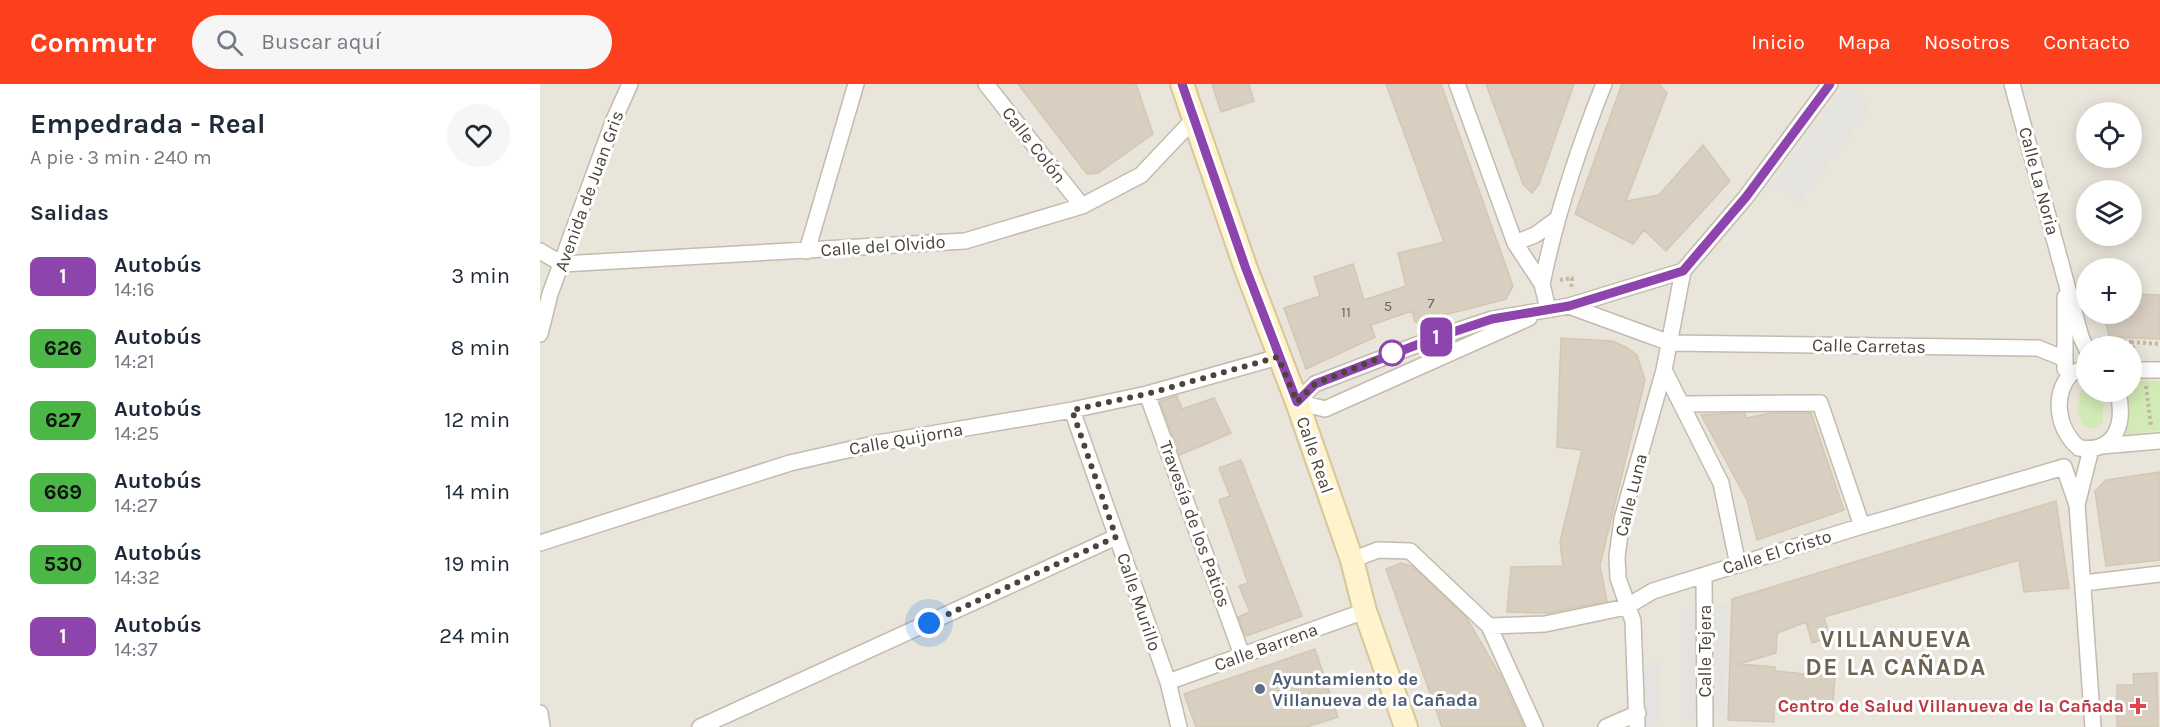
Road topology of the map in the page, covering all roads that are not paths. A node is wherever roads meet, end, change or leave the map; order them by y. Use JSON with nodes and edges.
{"nodes":[{"id":1,"x":630,"y":84,"type":"edge"},
{"id":2,"x":856,"y":84,"type":"edge"},
{"id":3,"x":986,"y":84,"type":"edge"},
{"id":4,"x":1182,"y":84,"type":"edge"},
{"id":5,"x":1457,"y":84,"type":"edge"},
{"id":6,"x":1604,"y":84,"type":"edge"},
{"id":7,"x":1830,"y":84,"type":"edge"},
{"id":8,"x":2012,"y":84,"type":"edge"},
{"id":9,"x":1194,"y":119,"type":"junction"},
{"id":10,"x":1082,"y":206,"type":"junction"},
{"id":11,"x":1557,"y":219,"type":"junction"},
{"id":12,"x":1515,"y":243,"type":"junction"},
{"id":13,"x":540,"y":251,"type":"edge"},
{"id":14,"x":807,"y":251,"type":"junction"},
{"id":15,"x":562,"y":264,"type":"junction"},
{"id":16,"x":1683,"y":271,"type":"junction"},
{"id":17,"x":2066,"y":279,"type":"junction"},
{"id":18,"x":1542,"y":284,"type":"junction"},
{"id":19,"x":1569,"y":306,"type":"junction"},
{"id":20,"x":1548,"y":309,"type":"junction"},
{"id":21,"x":540,"y":334,"type":"edge"},
{"id":22,"x":2082,"y":336,"type":"edge"},
{"id":23,"x":1670,"y":343,"type":"junction"},
{"id":24,"x":1278,"y":357,"type":"junction"},
{"id":25,"x":2065,"y":359,"type":"junction"},
{"id":26,"x":1664,"y":370,"type":"junction"},
{"id":27,"x":2142,"y":370,"type":"edge"},
{"id":28,"x":2160,"y":370,"type":"edge"},
{"id":29,"x":2076,"y":372,"type":"edge"},
{"id":30,"x":2065,"y":380,"type":"junction"},
{"id":31,"x":1147,"y":394,"type":"junction"},
{"id":32,"x":1297,"y":402,"type":"junction"},
{"id":33,"x":2119,"y":402,"type":"edge"},
{"id":34,"x":1683,"y":404,"type":"junction"},
{"id":35,"x":1072,"y":410,"type":"junction"},
{"id":36,"x":2154,"y":442,"type":"edge"},
{"id":37,"x":2090,"y":448,"type":"junction"},
{"id":38,"x":2064,"y":467,"type":"junction"},
{"id":39,"x":2077,"y":505,"type":"junction"},
{"id":40,"x":1862,"y":526,"type":"junction"},
{"id":41,"x":1116,"y":537,"type":"junction"},
{"id":42,"x":540,"y":543,"type":"edge"},
{"id":43,"x":1352,"y":560,"type":"junction"},
{"id":44,"x":1738,"y":564,"type":"junction"},
{"id":45,"x":2160,"y":574,"type":"edge"},
{"id":46,"x":1704,"y":575,"type":"junction"},
{"id":47,"x":2084,"y":583,"type":"junction"},
{"id":48,"x":1626,"y":607,"type":"junction"},
{"id":49,"x":1365,"y":611,"type":"junction"},
{"id":50,"x":1489,"y":626,"type":"junction"},
{"id":51,"x":1242,"y":655,"type":"junction"},
{"id":52,"x":1167,"y":682,"type":"junction"},
{"id":53,"x":540,"y":713,"type":"edge"},
{"id":54,"x":1637,"y":720,"type":"edge"},
{"id":55,"x":542,"y":727,"type":"edge"},
{"id":56,"x":700,"y":727,"type":"edge"},
{"id":57,"x":1179,"y":727,"type":"edge"},
{"id":58,"x":1406,"y":727,"type":"edge"},
{"id":59,"x":1535,"y":727,"type":"edge"},
{"id":60,"x":1606,"y":727,"type":"edge"},
{"id":61,"x":1705,"y":727,"type":"edge"},
{"id":62,"x":2093,"y":727,"type":"edge"}],
"edges":[{"from":1,"to":15,"type":"street","name":"Avenida de Juan Gris"},
{"from":2,"to":14,"type":"street"},
{"from":3,"to":10,"type":"street","name":"Calle Colón"},
{"from":4,"to":9,"type":"street","name":"Calle Real"},
{"from":5,"to":12,"type":"street"},
{"from":6,"to":11,"type":"street"},
{"from":7,"to":16,"type":"street"},
{"from":8,"to":17,"type":"street","name":"Calle La Noria"},
{"from":9,"to":10,"type":"street","name":"Calle del Olvido"},
{"from":9,"to":24,"type":"street","name":"Calle Real"},
{"from":10,"to":14,"type":"street","name":"Calle del Olvido"},
{"from":11,"to":12,"type":"street"},
{"from":11,"to":18,"type":"street"},
{"from":12,"to":18,"type":"street"},
{"from":13,"to":15,"type":"street"},
{"from":14,"to":15,"type":"street","name":"Calle del Olvido"},
{"from":15,"to":21,"type":"street","name":"Avenida de Juan Gris"},
{"from":16,"to":19,"type":"street"},
{"from":16,"to":23,"type":"street","name":"Calle Luna"},
{"from":17,"to":22,"type":"street","name":"Calle La Noria"},
{"from":17,"to":25,"type":"street","name":"Calle La Noria"},
{"from":18,"to":20,"type":"street"},
{"from":19,"to":20,"type":"street"},
{"from":19,"to":23,"type":"street","name":"Calle Carretas"},
{"from":20,"to":32,"type":"street"},
{"from":20,"to":32,"type":"street"},
{"from":23,"to":25,"type":"street","name":"Calle Carretas"},
{"from":23,"to":26,"type":"street","name":"Calle Luna"},
{"from":24,"to":31,"type":"street","name":"Calle Quijorna"},
{"from":24,"to":32,"type":"street","name":"Calle Real"},
{"from":25,"to":30,"type":"street","name":"Calle La Noria"},
{"from":26,"to":34,"type":"street"},
{"from":26,"to":48,"type":"street","name":"Calle Luna"},
{"from":27,"to":28,"type":"street"},
{"from":29,"to":30,"type":"street"},
{"from":30,"to":37,"type":"street","name":"Calle La Noria"},
{"from":31,"to":35,"type":"street","name":"Calle Quijorna"},
{"from":31,"to":51,"type":"street","name":"Travesía de los Patios"},
{"from":32,"to":43,"type":"street","name":"Calle Real"},
{"from":33,"to":37,"type":"street"},
{"from":34,"to":40,"type":"street"},
{"from":34,"to":44,"type":"street"},
{"from":35,"to":41,"type":"street","name":"Calle Murillo"},
{"from":35,"to":42,"type":"street","name":"Calle Quijorna"},
{"from":36,"to":37,"type":"street"},
{"from":37,"to":38,"type":"street"},
{"from":37,"to":39,"type":"street"},
{"from":38,"to":39,"type":"street"},
{"from":38,"to":40,"type":"street","name":"Calle El Cristo"},
{"from":39,"to":47,"type":"street"},
{"from":40,"to":44,"type":"street","name":"Calle El Cristo"},
{"from":41,"to":52,"type":"street","name":"Calle Murillo"},
{"from":41,"to":56,"type":"street"},
{"from":43,"to":49,"type":"street","name":"Calle Real"},
{"from":43,"to":50,"type":"street"},
{"from":44,"to":46,"type":"street","name":"Calle El Cristo"},
{"from":45,"to":47,"type":"street"},
{"from":46,"to":48,"type":"street","name":"Calle El Cristo"},
{"from":46,"to":61,"type":"street","name":"Calle Tejera"},
{"from":47,"to":62,"type":"street"},
{"from":48,"to":50,"type":"street","name":"Calle El Cristo"},
{"from":48,"to":54,"type":"street","name":"Calle Luna"},
{"from":49,"to":51,"type":"street","name":"Calle Barrena"},
{"from":49,"to":58,"type":"street","name":"Calle Real"},
{"from":50,"to":59,"type":"street"},
{"from":51,"to":52,"type":"street","name":"Calle Barrena"},
{"from":52,"to":57,"type":"street","name":"Calle Murillo"},
{"from":53,"to":55,"type":"street"},
{"from":54,"to":60,"type":"street"}]}
